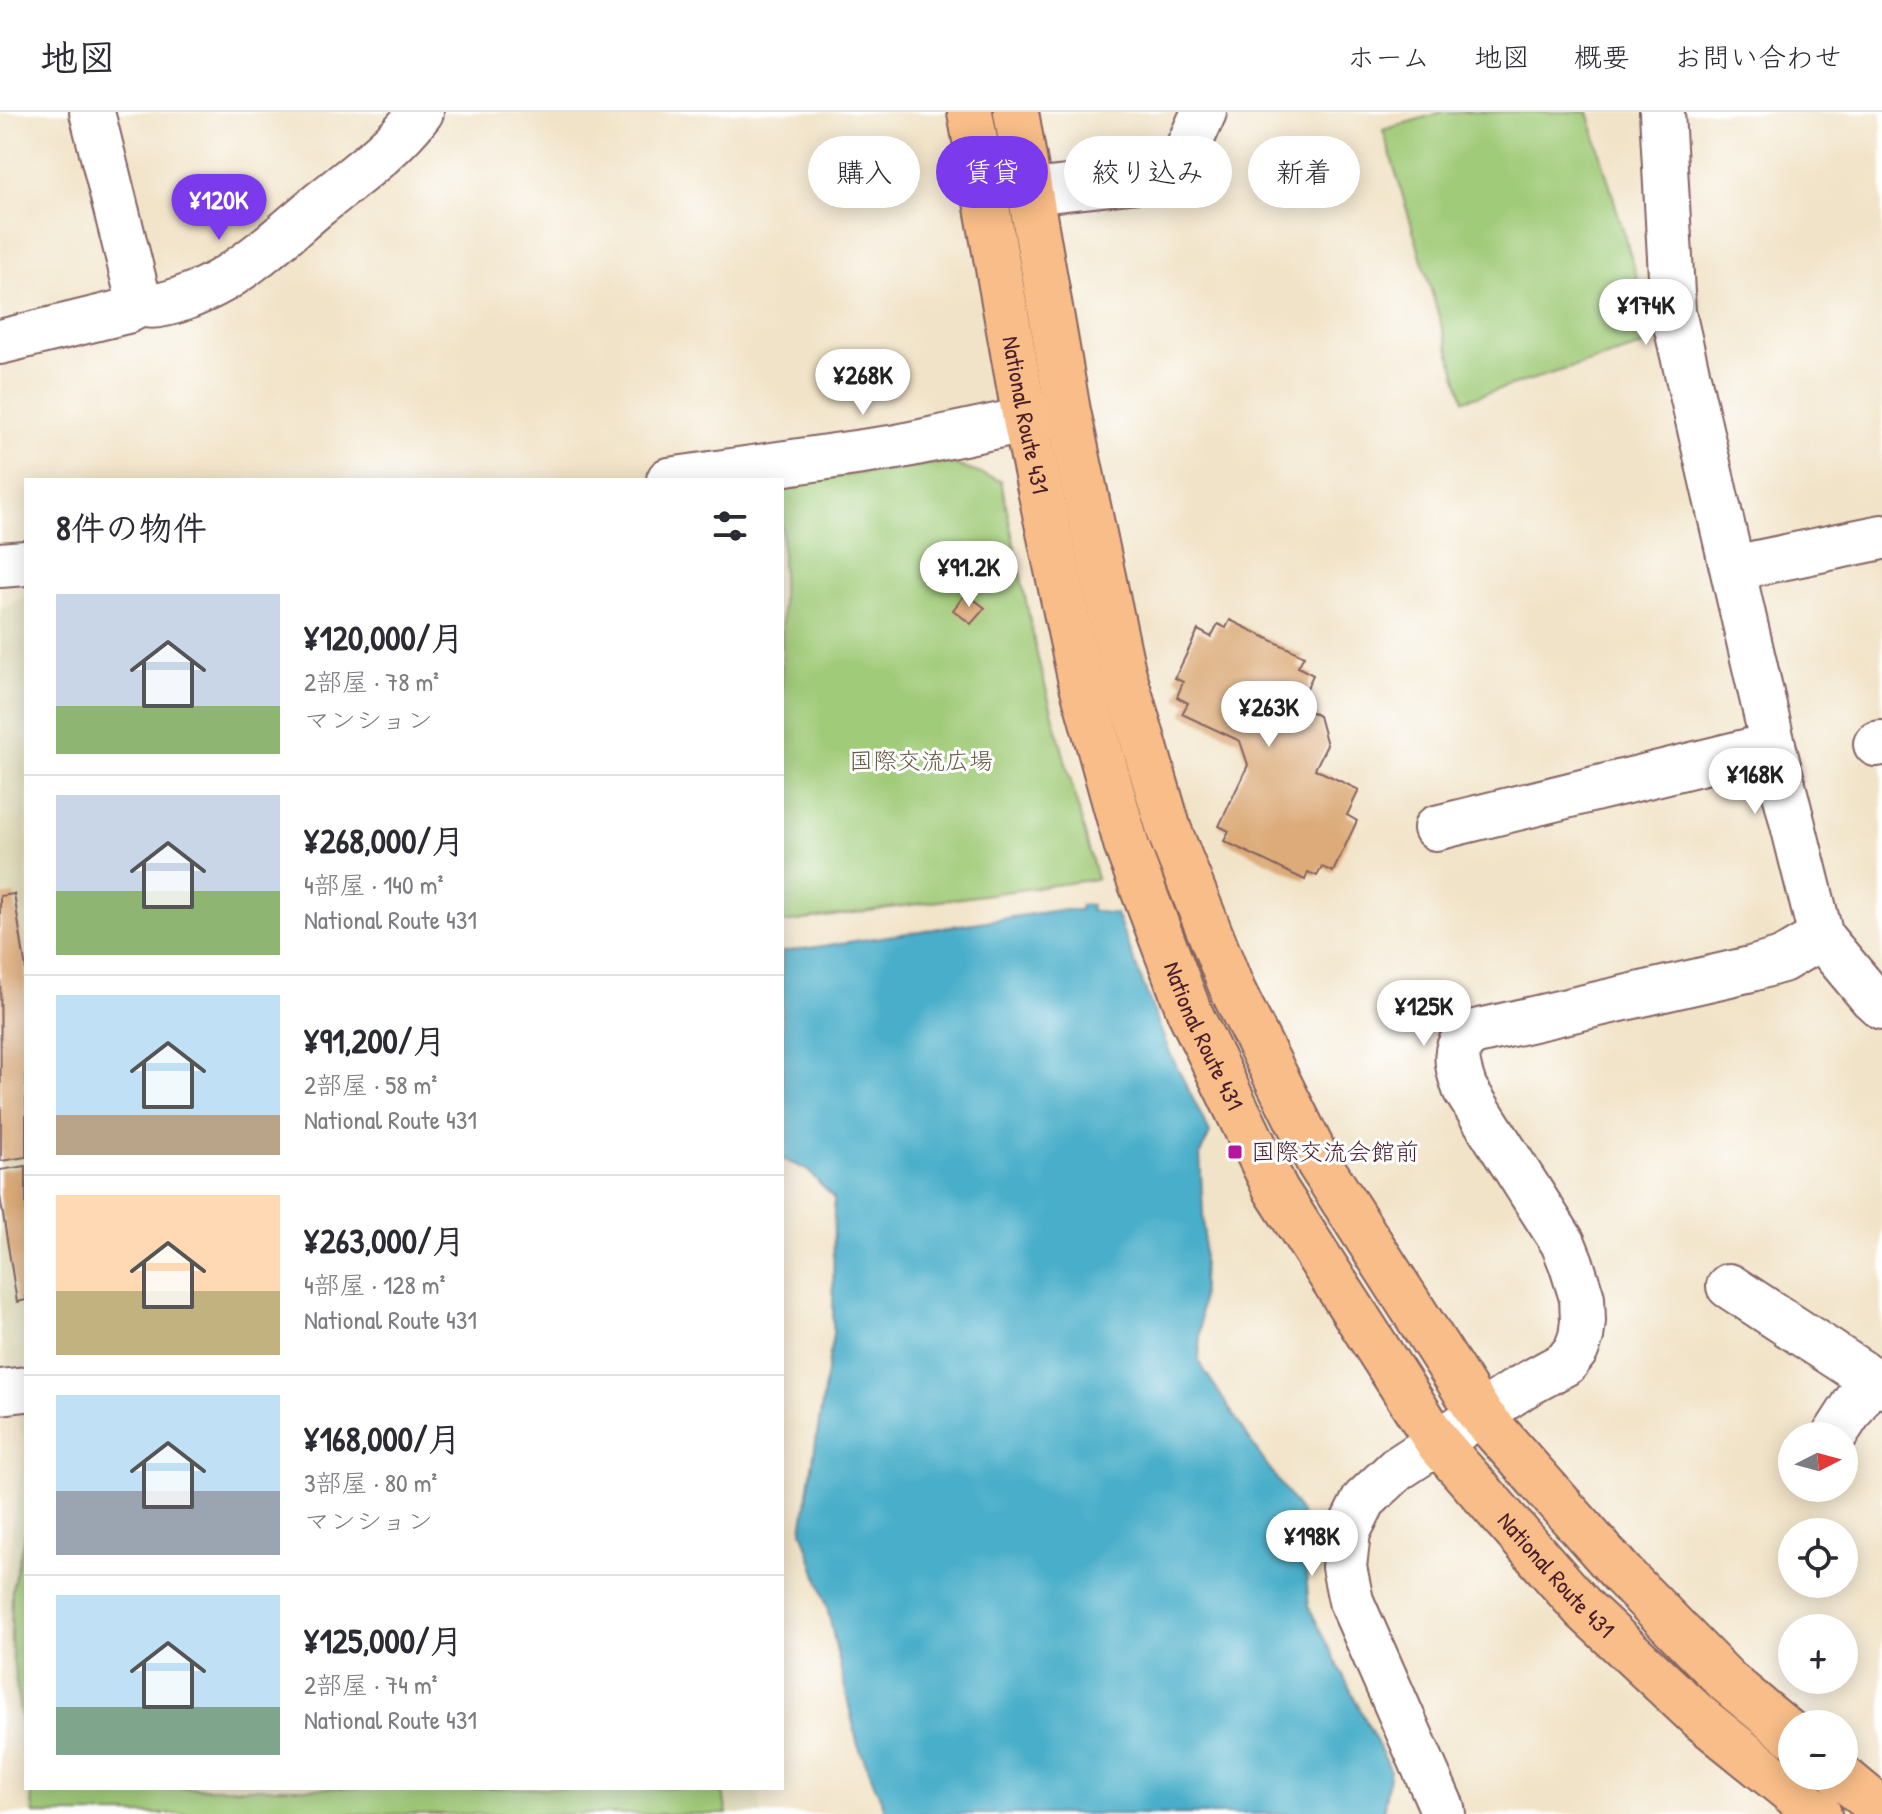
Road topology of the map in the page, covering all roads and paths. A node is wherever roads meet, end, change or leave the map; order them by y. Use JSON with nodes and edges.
{"nodes":[{"id":1,"x":92,"y":112,"type":"edge"},
{"id":2,"x":421,"y":112,"type":"edge"},
{"id":3,"x":970,"y":112,"type":"edge"},
{"id":4,"x":1016,"y":112,"type":"edge"},
{"id":5,"x":1204,"y":112,"type":"edge"},
{"id":6,"x":1662,"y":112,"type":"edge"},
{"id":7,"x":1020,"y":136,"type":"edge"},
{"id":8,"x":1048,"y":190,"type":"edge"},
{"id":9,"x":1033,"y":208,"type":"edge"},
{"id":10,"x":143,"y":303,"type":"junction"},
{"id":11,"x":0,"y":342,"type":"edge"},
{"id":12,"x":1068,"y":411,"type":"junction"},
{"id":13,"x":1025,"y":419,"type":"junction"},
{"id":14,"x":683,"y":478,"type":"edge"},
{"id":15,"x":1882,"y":537,"type":"edge"},
{"id":16,"x":24,"y":563,"type":"edge"},
{"id":17,"x":0,"y":565,"type":"edge"},
{"id":18,"x":1733,"y":568,"type":"junction"},
{"id":19,"x":1773,"y":745,"type":"junction"},
{"id":20,"x":1436,"y":828,"type":"dead end"},
{"id":21,"x":1821,"y":937,"type":"junction"},
{"id":22,"x":1882,"y":1007,"type":"edge"},
{"id":23,"x":1729,"y":1286,"type":"dead end"},
{"id":24,"x":1876,"y":1383,"type":"edge"},
{"id":25,"x":24,"y":1389,"type":"edge"},
{"id":26,"x":0,"y":1392,"type":"edge"},
{"id":27,"x":1480,"y":1414,"type":"junction"},
{"id":28,"x":1845,"y":1422,"type":"edge"},
{"id":29,"x":1438,"y":1443,"type":"junction"},
{"id":30,"x":1778,"y":1723,"type":"edge"},
{"id":31,"x":1858,"y":1790,"type":"edge"},
{"id":32,"x":1882,"y":1810,"type":"edge"},
{"id":33,"x":1443,"y":1814,"type":"edge"},
{"id":34,"x":1819,"y":1814,"type":"edge"}],
"edges":[{"from":1,"to":10,"type":"street"},
{"from":2,"to":10,"type":"street"},
{"from":3,"to":13,"type":"highway","name":"National Route 431"},
{"from":4,"to":7,"type":"highway","name":"National Route 431"},
{"from":5,"to":8,"type":"street"},
{"from":6,"to":18,"type":"street"},
{"from":9,"to":12,"type":"highway","name":"National Route 431"},
{"from":10,"to":11,"type":"street"},
{"from":12,"to":13,"type":"street"},
{"from":12,"to":27,"type":"highway","name":"National Route 431"},
{"from":13,"to":14,"type":"street"},
{"from":13,"to":29,"type":"highway","name":"National Route 431"},
{"from":15,"to":18,"type":"street"},
{"from":16,"to":17,"type":"street"},
{"from":18,"to":19,"type":"street"},
{"from":19,"to":20,"type":"street"},
{"from":19,"to":21,"type":"street"},
{"from":21,"to":22,"type":"street"},
{"from":21,"to":27,"type":"street"},
{"from":23,"to":24,"type":"street"},
{"from":24,"to":28,"type":"street"},
{"from":25,"to":26,"type":"street"},
{"from":27,"to":29,"type":"street"},
{"from":27,"to":30,"type":"highway","name":"National Route 431"},
{"from":29,"to":33,"type":"street"},
{"from":29,"to":34,"type":"highway","name":"National Route 431"},
{"from":31,"to":32,"type":"highway"}]}
